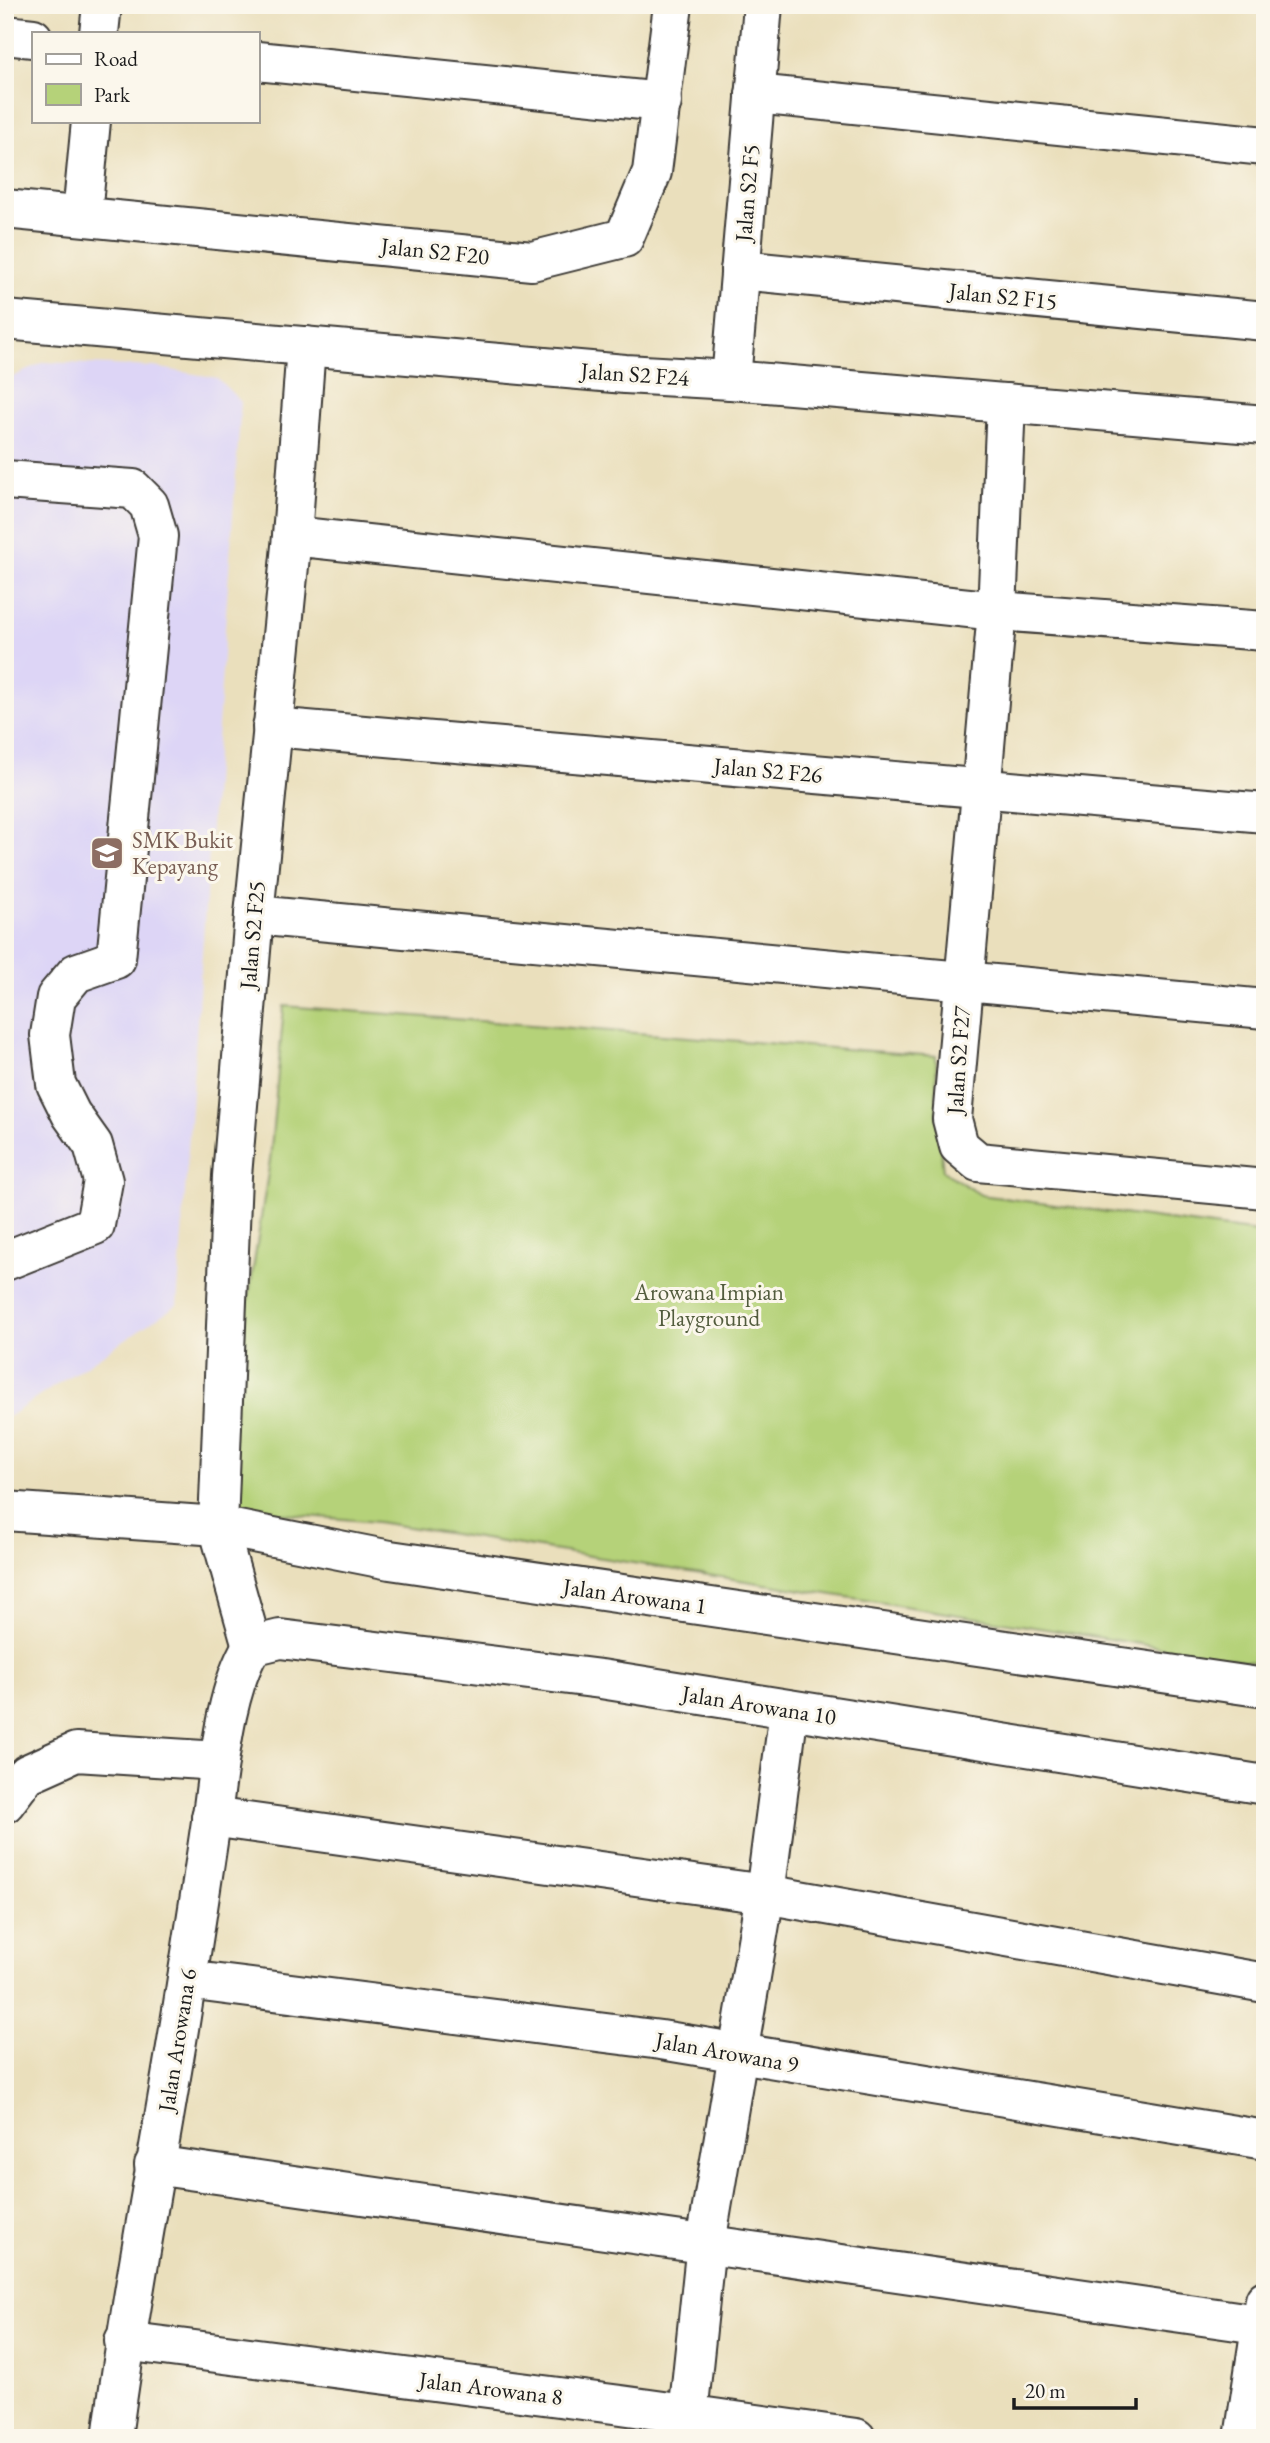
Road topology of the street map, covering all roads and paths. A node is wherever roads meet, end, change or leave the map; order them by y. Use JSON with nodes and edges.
{"nodes":[{"id":1,"x":102,"y":5,"type":"edge"},
{"id":2,"x":674,"y":5,"type":"edge"},
{"id":3,"x":763,"y":5,"type":"edge"},
{"id":4,"x":99,"y":32,"type":"edge"},
{"id":5,"x":5,"y":35,"type":"edge"},
{"id":6,"x":32,"y":38,"type":"edge"},
{"id":7,"x":259,"y":61,"type":"edge"},
{"id":8,"x":755,"y":94,"type":"junction"},
{"id":9,"x":662,"y":102,"type":"junction"},
{"id":10,"x":91,"y":122,"type":"edge"},
{"id":11,"x":1265,"y":146,"type":"edge"},
{"id":12,"x":5,"y":209,"type":"edge"},
{"id":13,"x":82,"y":215,"type":"junction"},
{"id":14,"x":740,"y":270,"type":"junction"},
{"id":15,"x":5,"y":320,"type":"edge"},
{"id":16,"x":1265,"y":321,"type":"edge"},
{"id":17,"x":306,"y":346,"type":"junction"},
{"id":18,"x":732,"y":380,"type":"junction"},
{"id":19,"x":1006,"y":403,"type":"junction"},
{"id":20,"x":1265,"y":425,"type":"edge"},
{"id":21,"x":5,"y":480,"type":"edge"},
{"id":22,"x":292,"y":536,"type":"junction"},
{"id":23,"x":997,"y":611,"type":"junction"},
{"id":24,"x":1265,"y":631,"type":"edge"},
{"id":25,"x":272,"y":727,"type":"junction"},
{"id":26,"x":981,"y":788,"type":"junction"},
{"id":27,"x":1265,"y":813,"type":"edge"},
{"id":28,"x":254,"y":915,"type":"junction"},
{"id":29,"x":963,"y":982,"type":"junction"},
{"id":30,"x":1265,"y":1009,"type":"edge"},
{"id":31,"x":1265,"y":1189,"type":"edge"},
{"id":32,"x":5,"y":1261,"type":"edge"},
{"id":33,"x":5,"y":1511,"type":"edge"},
{"id":34,"x":218,"y":1526,"type":"junction"},
{"id":35,"x":252,"y":1646,"type":"junction"},
{"id":36,"x":1265,"y":1688,"type":"edge"},
{"id":37,"x":789,"y":1710,"type":"junction"},
{"id":38,"x":219,"y":1761,"type":"junction"},
{"id":39,"x":1265,"y":1785,"type":"edge"},
{"id":40,"x":5,"y":1803,"type":"edge"},
{"id":41,"x":211,"y":1816,"type":"junction"},
{"id":42,"x":765,"y":1894,"type":"junction"},
{"id":43,"x":187,"y":1980,"type":"junction"},
{"id":44,"x":1265,"y":1983,"type":"edge"},
{"id":45,"x":738,"y":2054,"type":"junction"},
{"id":46,"x":1265,"y":2140,"type":"edge"},
{"id":47,"x":154,"y":2165,"type":"junction"},
{"id":48,"x":706,"y":2243,"type":"junction"},
{"id":49,"x":1263,"y":2317,"type":"edge"},
{"id":50,"x":124,"y":2341,"type":"junction"},
{"id":51,"x":685,"y":2426,"type":"edge"},
{"id":52,"x":112,"y":2438,"type":"edge"},
{"id":53,"x":856,"y":2438,"type":"edge"},
{"id":54,"x":1244,"y":2438,"type":"edge"}],
"edges":[{"from":1,"to":4,"type":"street"},
{"from":2,"to":9,"type":"street","name":"Jalan S2 F20"},
{"from":3,"to":8,"type":"street","name":"Jalan S2 F5"},
{"from":5,"to":6,"type":"street"},
{"from":7,"to":9,"type":"street"},
{"from":8,"to":11,"type":"street"},
{"from":8,"to":14,"type":"street","name":"Jalan S2 F5"},
{"from":9,"to":13,"type":"street","name":"Jalan S2 F20"},
{"from":10,"to":13,"type":"street"},
{"from":12,"to":13,"type":"street","name":"Jalan S2 F20"},
{"from":14,"to":16,"type":"street","name":"Jalan S2 F15"},
{"from":14,"to":18,"type":"street","name":"Jalan S2 F5"},
{"from":15,"to":17,"type":"street","name":"Jalan S2 F24"},
{"from":17,"to":18,"type":"street","name":"Jalan S2 F24"},
{"from":17,"to":22,"type":"street","name":"Jalan S2 F25"},
{"from":18,"to":19,"type":"street","name":"Jalan S2 F24"},
{"from":19,"to":20,"type":"street","name":"Jalan S2 F24"},
{"from":19,"to":23,"type":"street","name":"Jalan S2 F27"},
{"from":21,"to":32,"type":"street"},
{"from":22,"to":23,"type":"street"},
{"from":22,"to":25,"type":"street","name":"Jalan S2 F25"},
{"from":23,"to":24,"type":"street"},
{"from":23,"to":26,"type":"street","name":"Jalan S2 F27"},
{"from":25,"to":26,"type":"street","name":"Jalan S2 F26"},
{"from":25,"to":28,"type":"street","name":"Jalan S2 F25"},
{"from":26,"to":27,"type":"street","name":"Jalan S2 F26"},
{"from":26,"to":29,"type":"street","name":"Jalan S2 F27"},
{"from":28,"to":29,"type":"street"},
{"from":28,"to":34,"type":"street","name":"Jalan S2 F25"},
{"from":29,"to":30,"type":"street"},
{"from":29,"to":31,"type":"street","name":"Jalan S2 F27"},
{"from":33,"to":34,"type":"street","name":"Jalan Arowana 1"},
{"from":34,"to":35,"type":"street","name":"Jalan S2 F25"},
{"from":34,"to":36,"type":"street","name":"Jalan Arowana 1"},
{"from":35,"to":37,"type":"street","name":"Jalan Arowana 10"},
{"from":35,"to":38,"type":"street","name":"Jalan Arowana 6"},
{"from":37,"to":39,"type":"street","name":"Jalan Arowana 10"},
{"from":37,"to":42,"type":"street"},
{"from":38,"to":40,"type":"street"},
{"from":38,"to":41,"type":"street","name":"Jalan Arowana 6"},
{"from":41,"to":42,"type":"street"},
{"from":41,"to":43,"type":"street","name":"Jalan Arowana 6"},
{"from":42,"to":44,"type":"street"},
{"from":42,"to":45,"type":"street"},
{"from":43,"to":45,"type":"street","name":"Jalan Arowana 9"},
{"from":43,"to":47,"type":"street","name":"Jalan Arowana 6"},
{"from":45,"to":46,"type":"street","name":"Jalan Arowana 9"},
{"from":45,"to":48,"type":"street"},
{"from":47,"to":48,"type":"street"},
{"from":47,"to":50,"type":"street","name":"Jalan Arowana 6"},
{"from":48,"to":49,"type":"street"},
{"from":48,"to":51,"type":"street"},
{"from":49,"to":54,"type":"street"},
{"from":50,"to":51,"type":"street","name":"Jalan Arowana 8"},
{"from":50,"to":52,"type":"street","name":"Jalan Arowana 6"},
{"from":51,"to":53,"type":"street","name":"Jalan Arowana 8"}]}
